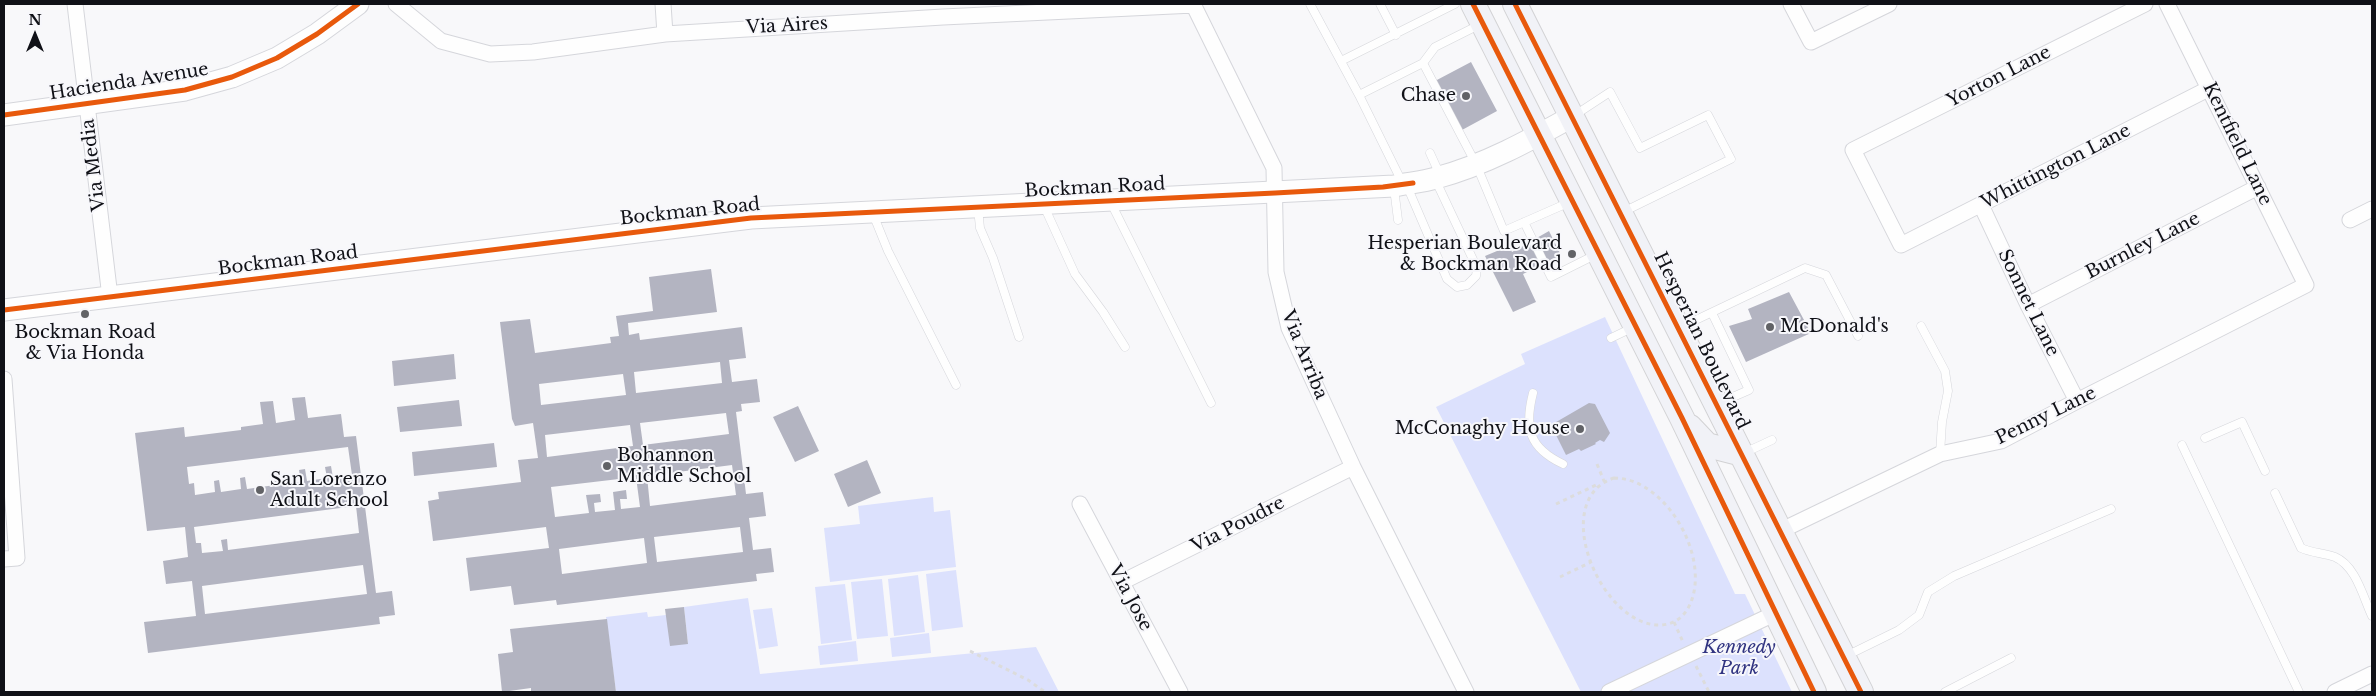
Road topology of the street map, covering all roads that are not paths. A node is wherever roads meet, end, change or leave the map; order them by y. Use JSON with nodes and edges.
{"nodes":[{"id":1,"x":75,"y":4,"type":"edge"},
{"id":2,"x":358,"y":4,"type":"edge"},
{"id":3,"x":396,"y":4,"type":"edge"},
{"id":4,"x":663,"y":4,"type":"edge"},
{"id":5,"x":1310,"y":4,"type":"edge"},
{"id":6,"x":1380,"y":4,"type":"edge"},
{"id":7,"x":1455,"y":4,"type":"edge"},
{"id":8,"x":1515,"y":4,"type":"edge"},
{"id":9,"x":1791,"y":4,"type":"edge"},
{"id":10,"x":1889,"y":4,"type":"edge"},
{"id":11,"x":2144,"y":4,"type":"edge"},
{"id":12,"x":2167,"y":4,"type":"edge"},
{"id":13,"x":1194,"y":5,"type":"edge"},
{"id":14,"x":942,"y":10,"type":"edge"},
{"id":15,"x":1478,"y":13,"type":"edge"},
{"id":16,"x":665,"y":34,"type":"junction"},
{"id":17,"x":1396,"y":35,"type":"junction"},
{"id":18,"x":1341,"y":61,"type":"junction"},
{"id":19,"x":1423,"y":63,"type":"junction"},
{"id":20,"x":2210,"y":88,"type":"junction"},
{"id":21,"x":1359,"y":95,"type":"junction"},
{"id":22,"x":87,"y":104,"type":"junction"},
{"id":23,"x":4,"y":115,"type":"edge"},
{"id":24,"x":1573,"y":116,"type":"junction"},
{"id":25,"x":1539,"y":135,"type":"junction"},
{"id":26,"x":1430,"y":153,"type":"dead end"},
{"id":27,"x":1476,"y":164,"type":"junction"},
{"id":28,"x":1438,"y":178,"type":"junction"},
{"id":29,"x":1401,"y":185,"type":"junction"},
{"id":30,"x":2258,"y":186,"type":"junction"},
{"id":31,"x":1275,"y":193,"type":"junction"},
{"id":32,"x":1572,"y":200,"type":"junction"},
{"id":33,"x":1110,"y":201,"type":"junction"},
{"id":34,"x":1043,"y":204,"type":"junction"},
{"id":35,"x":1981,"y":205,"type":"junction"},
{"id":36,"x":977,"y":207,"type":"junction"},
{"id":37,"x":2372,"y":209,"type":"edge"},
{"id":38,"x":872,"y":212,"type":"junction"},
{"id":39,"x":1622,"y":213,"type":"junction"},
{"id":40,"x":1398,"y":220,"type":"dead end"},
{"id":41,"x":2350,"y":220,"type":"dead end"},
{"id":42,"x":1524,"y":222,"type":"junction"},
{"id":43,"x":1901,"y":245,"type":"joint"},
{"id":44,"x":1599,"y":253,"type":"junction"},
{"id":45,"x":2306,"y":285,"type":"joint"},
{"id":46,"x":110,"y":297,"type":"junction"},
{"id":47,"x":2028,"y":305,"type":"junction"},
{"id":48,"x":4,"y":310,"type":"edge"},
{"id":49,"x":1712,"y":313,"type":"junction"},
{"id":50,"x":1636,"y":326,"type":"junction"},
{"id":51,"x":1921,"y":326,"type":"dead end"},
{"id":52,"x":1679,"y":328,"type":"junction"},
{"id":53,"x":1019,"y":336,"type":"dead end"},
{"id":54,"x":1858,"y":336,"type":"dead end"},
{"id":55,"x":1611,"y":338,"type":"dead end"},
{"id":56,"x":1125,"y":348,"type":"dead end"},
{"id":57,"x":4,"y":379,"type":"edge"},
{"id":58,"x":956,"y":385,"type":"dead end"},
{"id":59,"x":1533,"y":393,"type":"dead end"},
{"id":60,"x":2077,"y":401,"type":"junction"},
{"id":61,"x":1211,"y":403,"type":"dead end"},
{"id":62,"x":1717,"y":404,"type":"junction"},
{"id":63,"x":1682,"y":418,"type":"junction"},
{"id":64,"x":2205,"y":438,"type":"dead end"},
{"id":65,"x":1772,"y":440,"type":"dead end"},
{"id":66,"x":2182,"y":445,"type":"dead end"},
{"id":67,"x":1742,"y":454,"type":"junction"},
{"id":68,"x":1940,"y":454,"type":"junction"},
{"id":69,"x":1563,"y":464,"type":"dead end"},
{"id":70,"x":1353,"y":467,"type":"junction"},
{"id":71,"x":2265,"y":471,"type":"dead end"},
{"id":72,"x":2275,"y":493,"type":"dead end"},
{"id":73,"x":1080,"y":504,"type":"dead end"},
{"id":74,"x":2112,"y":509,"type":"dead end"},
{"id":75,"x":1780,"y":531,"type":"junction"},
{"id":76,"x":4,"y":559,"type":"edge"},
{"id":77,"x":1122,"y":582,"type":"junction"},
{"id":78,"x":1776,"y":613,"type":"junction"},
{"id":79,"x":2372,"y":616,"type":"edge"},
{"id":80,"x":1844,"y":657,"type":"junction"},
{"id":81,"x":2011,"y":658,"type":"dead end"},
{"id":82,"x":2372,"y":674,"type":"edge"},
{"id":83,"x":1180,"y":692,"type":"edge"},
{"id":84,"x":1466,"y":692,"type":"edge"},
{"id":85,"x":1609,"y":692,"type":"edge"},
{"id":86,"x":1814,"y":692,"type":"edge"},
{"id":87,"x":1861,"y":692,"type":"edge"},
{"id":88,"x":1945,"y":692,"type":"edge"},
{"id":89,"x":2299,"y":692,"type":"edge"},
{"id":90,"x":2335,"y":692,"type":"edge"}],
"edges":[{"from":1,"to":22,"type":"street","name":"Via Media"},
{"from":2,"to":22,"type":"street","name":"Hacienda Avenue"},
{"from":3,"to":16,"type":"street","name":"Via Aires"},
{"from":4,"to":16,"type":"street"},
{"from":5,"to":18,"type":"lane"},
{"from":6,"to":17,"type":"lane"},
{"from":7,"to":17,"type":"lane"},
{"from":8,"to":24,"type":"main road","name":"Hesperian Boulevard"},
{"from":9,"to":10,"type":"street"},
{"from":11,"to":43,"type":"street","name":"Yorton Lane"},
{"from":12,"to":20,"type":"street","name":"Kentfield Lane"},
{"from":13,"to":14,"type":"street","name":"Via Aires"},
{"from":13,"to":31,"type":"street","name":"Via Arriba"},
{"from":14,"to":16,"type":"street","name":"Via Aires"},
{"from":15,"to":19,"type":"lane"},
{"from":15,"to":25,"type":"main road"},
{"from":17,"to":18,"type":"lane"},
{"from":18,"to":21,"type":"lane"},
{"from":19,"to":21,"type":"lane"},
{"from":19,"to":27,"type":"lane"},
{"from":20,"to":30,"type":"street","name":"Kentfield Lane"},
{"from":20,"to":35,"type":"street","name":"Whittington Lane"},
{"from":21,"to":29,"type":"lane"},
{"from":22,"to":23,"type":"street","name":"Hacienda Avenue"},
{"from":22,"to":46,"type":"street","name":"Via Media"},
{"from":24,"to":25,"type":"street","name":"Bockman Road"},
{"from":24,"to":39,"type":"main road","name":"Hesperian Boulevard"},
{"from":24,"to":39,"type":"lane"},
{"from":25,"to":27,"type":"street","name":"Bockman Road"},
{"from":25,"to":32,"type":"main road"},
{"from":26,"to":28,"type":"lane"},
{"from":27,"to":28,"type":"street","name":"Bockman Road"},
{"from":27,"to":42,"type":"lane"},
{"from":28,"to":29,"type":"street","name":"Bockman Road"},
{"from":28,"to":29,"type":"lane"},
{"from":29,"to":31,"type":"street","name":"Bockman Road"},
{"from":29,"to":40,"type":"lane"},
{"from":30,"to":45,"type":"street","name":"Kentfield Lane"},
{"from":30,"to":47,"type":"street","name":"Burnley Lane"},
{"from":31,"to":33,"type":"street","name":"Bockman Road"},
{"from":31,"to":70,"type":"street","name":"Via Arriba"},
{"from":32,"to":42,"type":"lane"},
{"from":32,"to":44,"type":"main road"},
{"from":33,"to":34,"type":"street","name":"Bockman Road"},
{"from":33,"to":61,"type":"lane"},
{"from":34,"to":36,"type":"street","name":"Bockman Road"},
{"from":34,"to":56,"type":"lane"},
{"from":35,"to":43,"type":"street","name":"Whittington Lane"},
{"from":35,"to":47,"type":"street","name":"Sonnet Lane"},
{"from":36,"to":38,"type":"street","name":"Bockman Road"},
{"from":36,"to":53,"type":"lane"},
{"from":37,"to":41,"type":"street"},
{"from":38,"to":46,"type":"street","name":"Bockman Road"},
{"from":38,"to":58,"type":"lane"},
{"from":39,"to":52,"type":"main road","name":"Hesperian Boulevard"},
{"from":42,"to":44,"type":"lane"},
{"from":44,"to":50,"type":"main road"},
{"from":45,"to":60,"type":"street","name":"Penny Lane"},
{"from":46,"to":48,"type":"street","name":"Bockman Road"},
{"from":47,"to":60,"type":"street","name":"Sonnet Lane"},
{"from":49,"to":52,"type":"lane"},
{"from":49,"to":54,"type":"lane"},
{"from":49,"to":62,"type":"lane"},
{"from":50,"to":55,"type":"lane"},
{"from":50,"to":63,"type":"main road"},
{"from":51,"to":68,"type":"lane"},
{"from":52,"to":62,"type":"main road","name":"Hesperian Boulevard"},
{"from":57,"to":76,"type":"street"},
{"from":59,"to":69,"type":"lane"},
{"from":60,"to":68,"type":"street","name":"Penny Lane"},
{"from":62,"to":67,"type":"main road","name":"Hesperian Boulevard"},
{"from":63,"to":67,"type":"main road"},
{"from":63,"to":78,"type":"main road"},
{"from":64,"to":71,"type":"lane"},
{"from":65,"to":67,"type":"lane"},
{"from":66,"to":89,"type":"lane"},
{"from":67,"to":75,"type":"main road","name":"Hesperian Boulevard"},
{"from":68,"to":75,"type":"street","name":"Penny Lane"},
{"from":70,"to":77,"type":"street","name":"Via Poudre"},
{"from":70,"to":84,"type":"street","name":"Via Arriba"},
{"from":72,"to":79,"type":"lane"},
{"from":73,"to":77,"type":"street","name":"Via Jose"},
{"from":74,"to":80,"type":"lane"},
{"from":75,"to":80,"type":"main road","name":"Hesperian Boulevard"},
{"from":77,"to":83,"type":"street","name":"Via Jose"},
{"from":78,"to":85,"type":"street"},
{"from":78,"to":86,"type":"main road"},
{"from":80,"to":87,"type":"main road","name":"Hesperian Boulevard"},
{"from":81,"to":88,"type":"lane"},
{"from":82,"to":90,"type":"street"}]}
